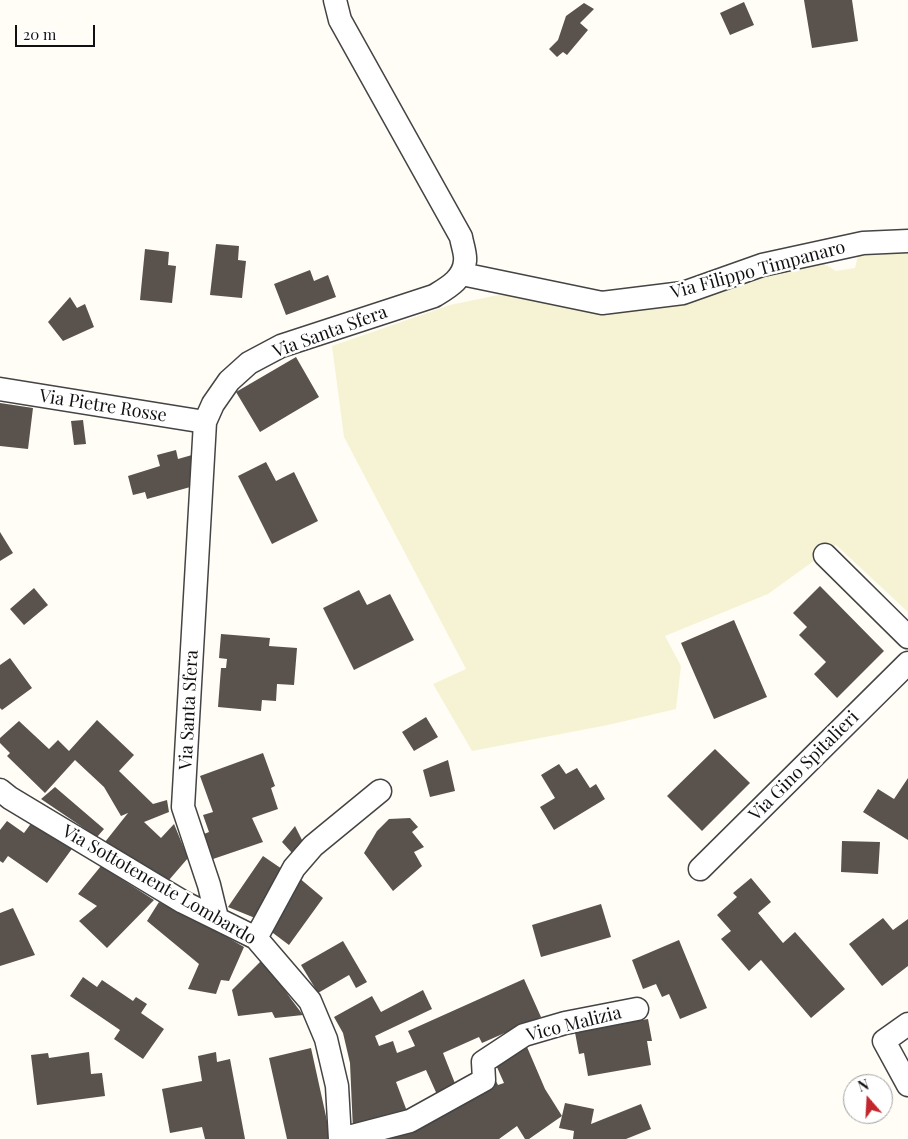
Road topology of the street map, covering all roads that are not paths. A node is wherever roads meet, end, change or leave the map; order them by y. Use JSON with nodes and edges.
{"nodes":[{"id":1,"x":335,"y":0,"type":"edge"},
{"id":2,"x":908,"y":241,"type":"edge"},
{"id":3,"x":462,"y":274,"type":"junction"},
{"id":4,"x":0,"y":389,"type":"edge"},
{"id":5,"x":205,"y":422,"type":"junction"},
{"id":6,"x":825,"y":555,"type":"dead end"},
{"id":7,"x":908,"y":637,"type":"edge"},
{"id":8,"x":908,"y":663,"type":"edge"},
{"id":9,"x":0,"y":790,"type":"edge"},
{"id":10,"x":380,"y":791,"type":"dead end"},
{"id":11,"x":700,"y":869,"type":"dead end"},
{"id":12,"x":217,"y":918,"type":"junction"},
{"id":13,"x":256,"y":938,"type":"junction"},
{"id":14,"x":637,"y":1009,"type":"dead end"},
{"id":15,"x":908,"y":1024,"type":"edge"},
{"id":16,"x":884,"y":1041,"type":"junction"},
{"id":17,"x":908,"y":1045,"type":"edge"},
{"id":18,"x":908,"y":1085,"type":"edge"},
{"id":19,"x":340,"y":1139,"type":"edge"}],
"edges":[{"from":1,"to":3,"type":"street"},
{"from":2,"to":3,"type":"street","name":"Via Filippo Timpanaro"},
{"from":3,"to":5,"type":"street","name":"Via Santa Sfera"},
{"from":4,"to":5,"type":"street","name":"Via Pietre Rosse"},
{"from":5,"to":12,"type":"street","name":"Via Santa Sfera"},
{"from":6,"to":7,"type":"street"},
{"from":8,"to":11,"type":"street","name":"Via Gino Spitalieri"},
{"from":9,"to":12,"type":"street","name":"Via Sottotenente Lombardo"},
{"from":10,"to":13,"type":"street"},
{"from":12,"to":13,"type":"street","name":"Via Sottotenente Lombardo"},
{"from":13,"to":19,"type":"street","name":"Via Sottotenente Lombardo"},
{"from":14,"to":19,"type":"street","name":"Vico Malizia"},
{"from":15,"to":16,"type":"street"},
{"from":16,"to":17,"type":"street"},
{"from":16,"to":18,"type":"street"}]}
